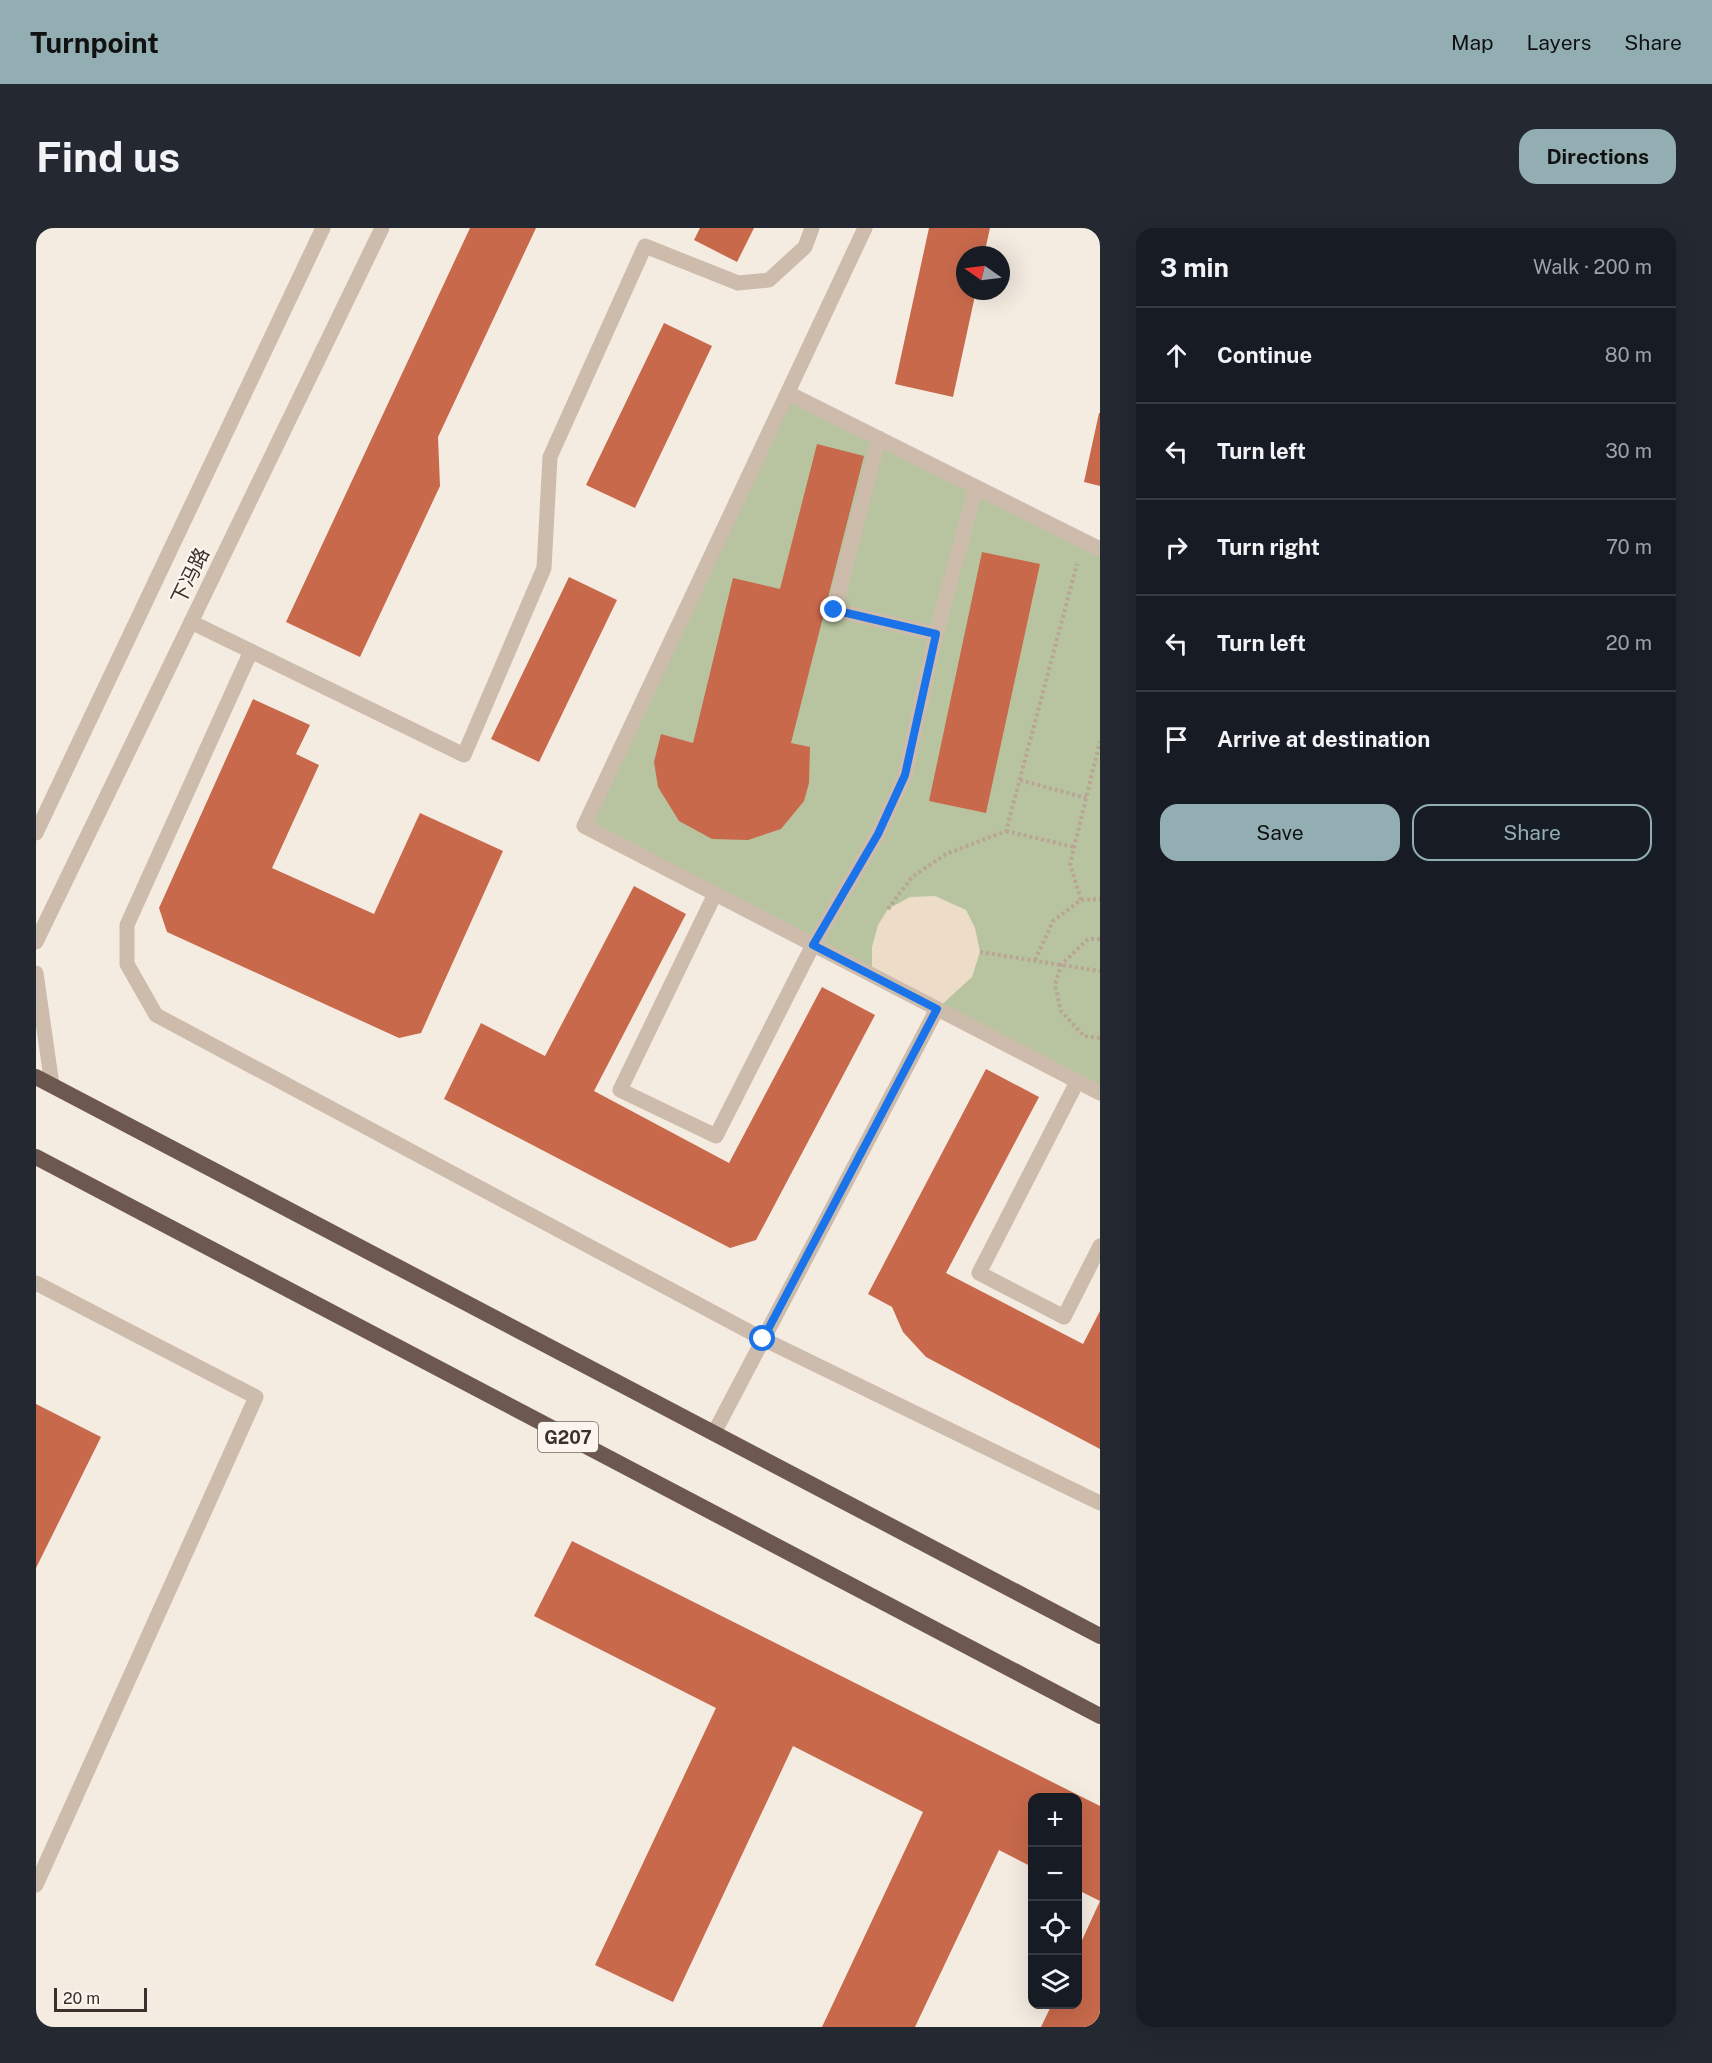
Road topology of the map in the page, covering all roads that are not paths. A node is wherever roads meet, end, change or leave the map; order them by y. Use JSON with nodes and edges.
{"nodes":[{"id":1,"x":323,"y":228,"type":"edge"},
{"id":2,"x":382,"y":228,"type":"edge"},
{"id":3,"x":812,"y":228,"type":"edge"},
{"id":4,"x":866,"y":228,"type":"edge"},
{"id":5,"x":788,"y":393,"type":"junction"},
{"id":6,"x":879,"y":438,"type":"junction"},
{"id":7,"x":976,"y":487,"type":"junction"},
{"id":8,"x":1100,"y":549,"type":"edge"},
{"id":9,"x":191,"y":622,"type":"junction"},
{"id":10,"x":936,"y":634,"type":"junction"},
{"id":11,"x":251,"y":651,"type":"junction"},
{"id":12,"x":36,"y":833,"type":"edge"},
{"id":13,"x":715,"y":894,"type":"junction"},
{"id":14,"x":36,"y":942,"type":"edge"},
{"id":15,"x":813,"y":945,"type":"junction"},
{"id":16,"x":36,"y":973,"type":"edge"},
{"id":17,"x":937,"y":1009,"type":"junction"},
{"id":18,"x":36,"y":1077,"type":"edge"},
{"id":19,"x":1077,"y":1082,"type":"junction"},
{"id":20,"x":52,"y":1085,"type":"junction"},
{"id":21,"x":1100,"y":1094,"type":"edge"},
{"id":22,"x":36,"y":1157,"type":"edge"},
{"id":23,"x":1100,"y":1246,"type":"edge"},
{"id":24,"x":36,"y":1283,"type":"edge"},
{"id":25,"x":763,"y":1339,"type":"junction"},
{"id":26,"x":714,"y":1433,"type":"junction"},
{"id":27,"x":1100,"y":1503,"type":"edge"},
{"id":28,"x":1100,"y":1635,"type":"edge"},
{"id":29,"x":1100,"y":1716,"type":"edge"},
{"id":30,"x":36,"y":1885,"type":"edge"}],
"edges":[{"from":1,"to":12,"type":"street","name":"下冯路"},
{"from":2,"to":9,"type":"street","name":"下冯路"},
{"from":3,"to":11,"type":"street"},
{"from":4,"to":5,"type":"street"},
{"from":5,"to":6,"type":"street"},
{"from":5,"to":13,"type":"street"},
{"from":6,"to":7,"type":"street"},
{"from":6,"to":10,"type":"street"},
{"from":7,"to":8,"type":"street"},
{"from":7,"to":10,"type":"street"},
{"from":9,"to":11,"type":"street"},
{"from":9,"to":14,"type":"street","name":"下冯路"},
{"from":10,"to":15,"type":"street"},
{"from":11,"to":25,"type":"street"},
{"from":13,"to":15,"type":"street"},
{"from":13,"to":15,"type":"street"},
{"from":15,"to":17,"type":"street"},
{"from":16,"to":20,"type":"street"},
{"from":17,"to":19,"type":"street"},
{"from":17,"to":25,"type":"street"},
{"from":18,"to":20,"type":"highway"},
{"from":19,"to":21,"type":"street"},
{"from":19,"to":23,"type":"street"},
{"from":20,"to":26,"type":"highway"},
{"from":22,"to":29,"type":"highway","number":"G207"},
{"from":24,"to":30,"type":"street"},
{"from":25,"to":26,"type":"street"},
{"from":25,"to":27,"type":"street"},
{"from":26,"to":28,"type":"highway"}]}
